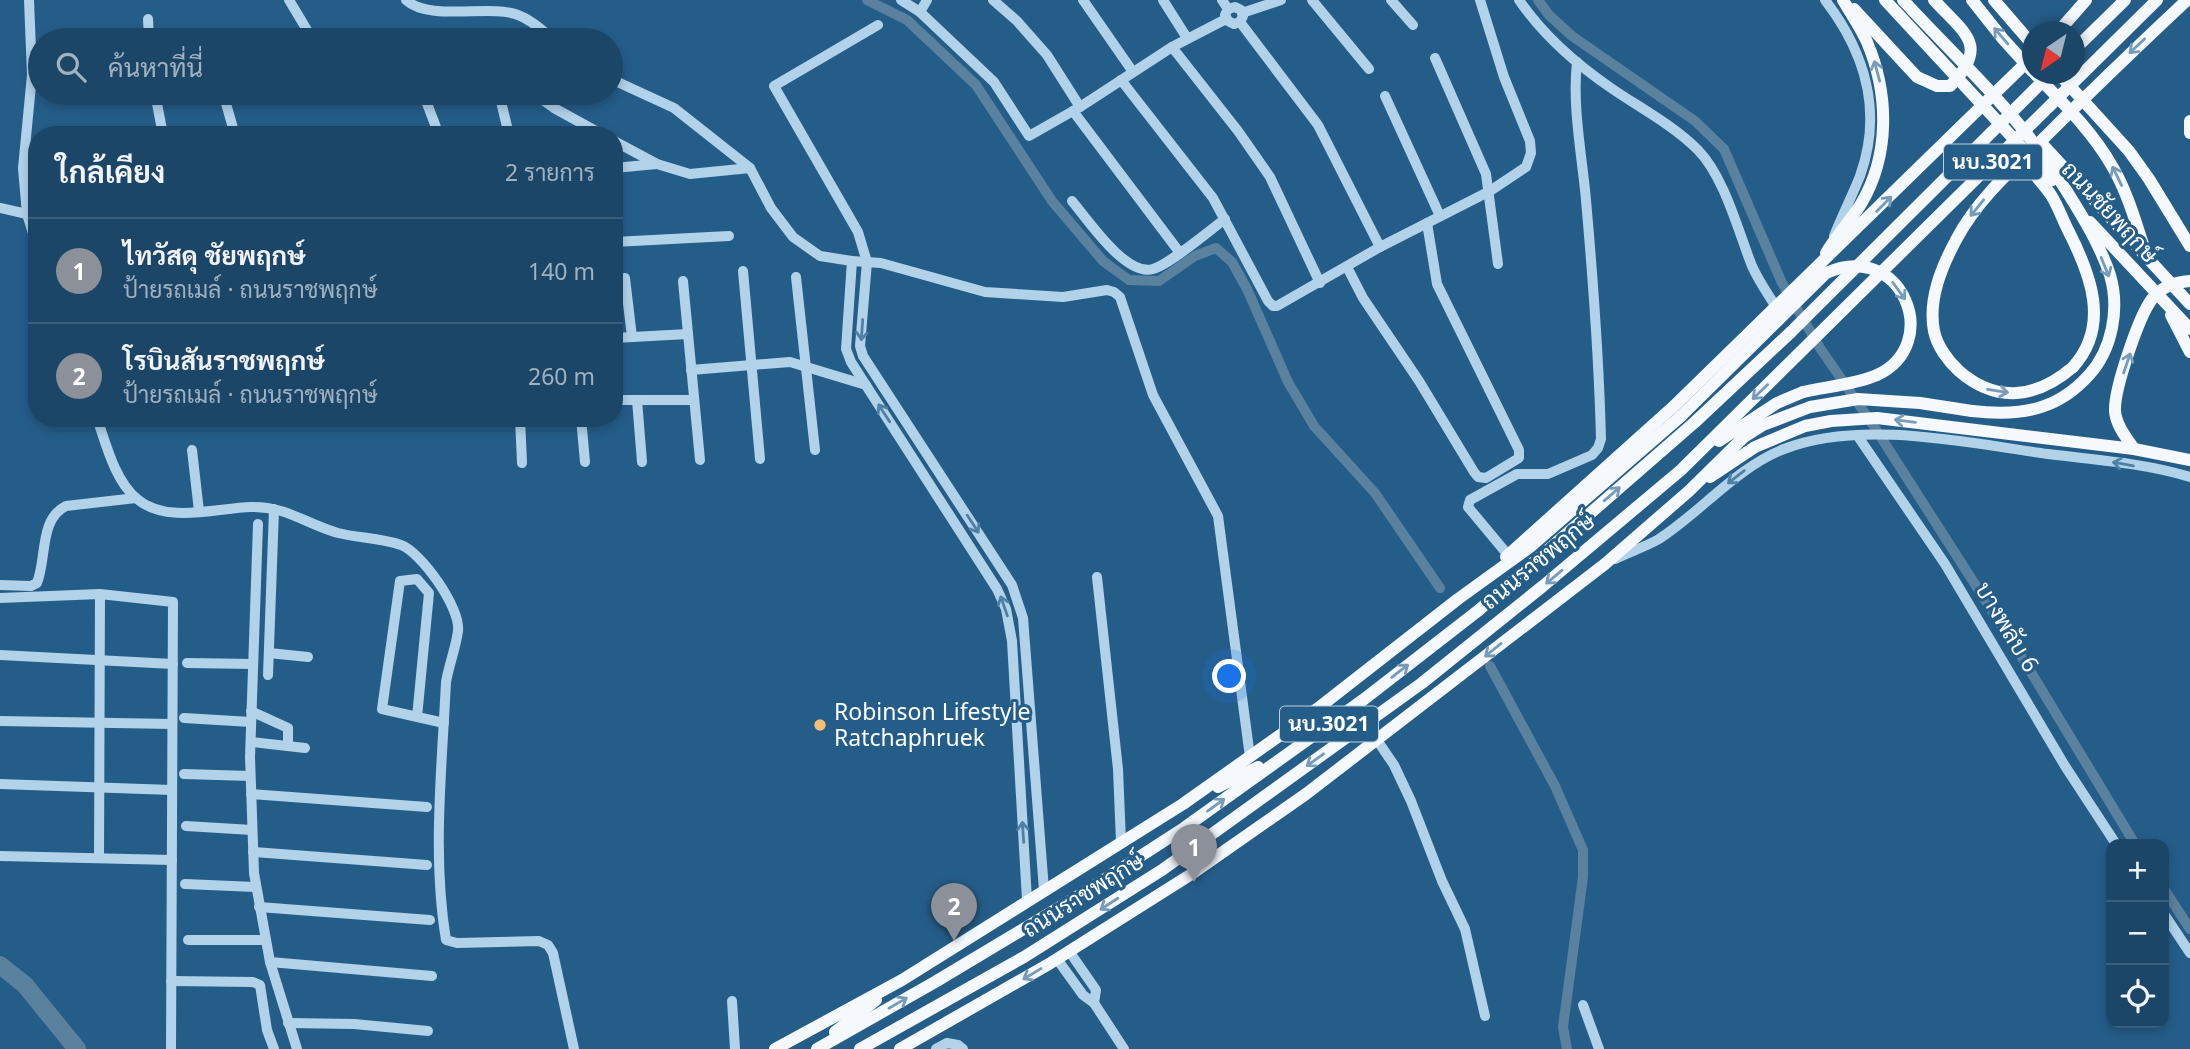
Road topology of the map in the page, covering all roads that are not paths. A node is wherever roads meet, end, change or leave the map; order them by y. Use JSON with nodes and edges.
{"nodes":[{"id":1,"x":29,"y":0,"type":"edge"},
{"id":2,"x":289,"y":0,"type":"edge"},
{"id":3,"x":406,"y":0,"type":"edge"},
{"id":4,"x":901,"y":0,"type":"edge"},
{"id":5,"x":928,"y":0,"type":"edge"},
{"id":6,"x":993,"y":0,"type":"edge"},
{"id":7,"x":1083,"y":0,"type":"edge"},
{"id":8,"x":1163,"y":0,"type":"edge"},
{"id":9,"x":1281,"y":0,"type":"edge"},
{"id":10,"x":1312,"y":0,"type":"edge"},
{"id":11,"x":1391,"y":0,"type":"edge"},
{"id":12,"x":1480,"y":0,"type":"edge"},
{"id":13,"x":1519,"y":0,"type":"edge"},
{"id":14,"x":1825,"y":0,"type":"edge"},
{"id":15,"x":1845,"y":0,"type":"edge"},
{"id":16,"x":1878,"y":0,"type":"edge"},
{"id":17,"x":1885,"y":0,"type":"edge"},
{"id":18,"x":1905,"y":0,"type":"edge"},
{"id":19,"x":1934,"y":0,"type":"edge"},
{"id":20,"x":1972,"y":0,"type":"edge"},
{"id":21,"x":1994,"y":0,"type":"edge"},
{"id":22,"x":2086,"y":0,"type":"edge"},
{"id":23,"x":2125,"y":0,"type":"edge"},
{"id":24,"x":2157,"y":0,"type":"edge"},
{"id":25,"x":2188,"y":0,"type":"edge"},
{"id":26,"x":1225,"y":9,"type":"edge"},
{"id":27,"x":920,"y":12,"type":"junction"},
{"id":28,"x":1241,"y":18,"type":"junction"},
{"id":29,"x":148,"y":19,"type":"dead end"},
{"id":30,"x":2067,"y":21,"type":"edge"},
{"id":31,"x":878,"y":25,"type":"dead end"},
{"id":32,"x":1413,"y":25,"type":"dead end"},
{"id":33,"x":30,"y":28,"type":"edge"},
{"id":34,"x":148,"y":28,"type":"edge"},
{"id":35,"x":306,"y":28,"type":"edge"},
{"id":36,"x":539,"y":28,"type":"edge"},
{"id":37,"x":2022,"y":32,"type":"edge"},
{"id":38,"x":1187,"y":38,"type":"junction"},
{"id":39,"x":2085,"y":39,"type":"edge"},
{"id":40,"x":1172,"y":47,"type":"junction"},
{"id":41,"x":1435,"y":58,"type":"dead end"},
{"id":42,"x":2022,"y":59,"type":"edge"},
{"id":43,"x":1577,"y":62,"type":"junction"},
{"id":44,"x":2022,"y":67,"type":"edge"},
{"id":45,"x":1368,"y":69,"type":"dead end"},
{"id":46,"x":1133,"y":72,"type":"junction"},
{"id":47,"x":1121,"y":80,"type":"junction"},
{"id":48,"x":2040,"y":84,"type":"edge"},
{"id":49,"x":2045,"y":84,"type":"edge"},
{"id":50,"x":2068,"y":84,"type":"edge"},
{"id":51,"x":623,"y":85,"type":"edge"},
{"id":52,"x":1385,"y":96,"type":"dead end"},
{"id":53,"x":30,"y":105,"type":"edge"},
{"id":54,"x":157,"y":105,"type":"edge"},
{"id":55,"x":226,"y":105,"type":"edge"},
{"id":56,"x":428,"y":105,"type":"edge"},
{"id":57,"x":502,"y":105,"type":"edge"},
{"id":58,"x":550,"y":105,"type":"edge"},
{"id":59,"x":1077,"y":109,"type":"junction"},
{"id":60,"x":2190,"y":121,"type":"edge"},
{"id":61,"x":161,"y":126,"type":"edge"},
{"id":62,"x":232,"y":126,"type":"edge"},
{"id":63,"x":436,"y":126,"type":"edge"},
{"id":64,"x":507,"y":126,"type":"edge"},
{"id":65,"x":587,"y":126,"type":"edge"},
{"id":66,"x":2190,"y":133,"type":"edge"},
{"id":67,"x":623,"y":146,"type":"edge"},
{"id":68,"x":657,"y":164,"type":"junction"},
{"id":69,"x":623,"y":168,"type":"edge"},
{"id":70,"x":750,"y":169,"type":"junction"},
{"id":71,"x":1490,"y":191,"type":"junction"},
{"id":72,"x":1072,"y":201,"type":"dead end"},
{"id":73,"x":0,"y":208,"type":"edge"},
{"id":74,"x":27,"y":214,"type":"junction"},
{"id":75,"x":1440,"y":216,"type":"junction"},
{"id":76,"x":28,"y":217,"type":"edge"},
{"id":77,"x":1225,"y":219,"type":"junction"},
{"id":78,"x":1427,"y":223,"type":"junction"},
{"id":79,"x":729,"y":236,"type":"dead end"},
{"id":80,"x":623,"y":242,"type":"edge"},
{"id":81,"x":1831,"y":245,"type":"junction"},
{"id":82,"x":2190,"y":246,"type":"edge"},
{"id":83,"x":1380,"y":247,"type":"junction"},
{"id":84,"x":1180,"y":253,"type":"junction"},
{"id":85,"x":852,"y":261,"type":"junction"},
{"id":86,"x":867,"y":262,"type":"junction"},
{"id":87,"x":1498,"y":264,"type":"dead end"},
{"id":88,"x":1347,"y":267,"type":"junction"},
{"id":89,"x":1817,"y":268,"type":"junction"},
{"id":90,"x":743,"y":271,"type":"dead end"},
{"id":91,"x":796,"y":277,"type":"dead end"},
{"id":92,"x":625,"y":278,"type":"dead end"},
{"id":93,"x":683,"y":281,"type":"dead end"},
{"id":94,"x":2190,"y":281,"type":"edge"},
{"id":95,"x":1320,"y":283,"type":"junction"},
{"id":96,"x":1781,"y":303,"type":"junction"},
{"id":97,"x":2190,"y":304,"type":"edge"},
{"id":98,"x":2190,"y":329,"type":"edge"},
{"id":99,"x":688,"y":334,"type":"junction"},
{"id":100,"x":632,"y":337,"type":"junction"},
{"id":101,"x":623,"y":338,"type":"edge"},
{"id":102,"x":2190,"y":352,"type":"edge"},
{"id":103,"x":751,"y":364,"type":"junction"},
{"id":104,"x":806,"y":367,"type":"junction"},
{"id":105,"x":691,"y":370,"type":"junction"},
{"id":106,"x":866,"y":385,"type":"junction"},
{"id":107,"x":623,"y":400,"type":"edge"},
{"id":108,"x":637,"y":400,"type":"junction"},
{"id":109,"x":694,"y":400,"type":"junction"},
{"id":110,"x":100,"y":427,"type":"edge"},
{"id":111,"x":520,"y":427,"type":"edge"},
{"id":112,"x":582,"y":427,"type":"edge"},
{"id":113,"x":1863,"y":435,"type":"junction"},
{"id":114,"x":2134,"y":449,"type":"junction"},
{"id":115,"x":192,"y":450,"type":"dead end"},
{"id":116,"x":815,"y":450,"type":"dead end"},
{"id":117,"x":760,"y":459,"type":"dead end"},
{"id":118,"x":700,"y":460,"type":"dead end"},
{"id":119,"x":2190,"y":460,"type":"edge"},
{"id":120,"x":585,"y":462,"type":"dead end"},
{"id":121,"x":642,"y":462,"type":"dead end"},
{"id":122,"x":522,"y":463,"type":"dead end"},
{"id":123,"x":1681,"y":470,"type":"junction"},
{"id":124,"x":2190,"y":477,"type":"edge"},
{"id":125,"x":1689,"y":491,"type":"junction"},
{"id":126,"x":135,"y":498,"type":"junction"},
{"id":127,"x":274,"y":509,"type":"junction"},
{"id":128,"x":199,"y":511,"type":"junction"},
{"id":129,"x":258,"y":524,"type":"dead end"},
{"id":130,"x":1508,"y":555,"type":"junction"},
{"id":131,"x":1605,"y":564,"type":"junction"},
{"id":132,"x":1097,"y":577,"type":"dead end"},
{"id":133,"x":0,"y":585,"type":"edge"},
{"id":134,"x":100,"y":594,"type":"junction"},
{"id":135,"x":0,"y":598,"type":"edge"},
{"id":136,"x":1458,"y":599,"type":"junction"},
{"id":137,"x":1012,"y":641,"type":"junction"},
{"id":138,"x":1025,"y":642,"type":"junction"},
{"id":139,"x":269,"y":653,"type":"junction"},
{"id":140,"x":0,"y":655,"type":"edge"},
{"id":141,"x":1453,"y":656,"type":"junction"},
{"id":142,"x":308,"y":657,"type":"dead end"},
{"id":143,"x":100,"y":660,"type":"junction"},
{"id":144,"x":187,"y":663,"type":"dead end"},
{"id":145,"x":173,"y":664,"type":"junction"},
{"id":146,"x":253,"y":664,"type":"junction"},
{"id":147,"x":268,"y":675,"type":"dead end"},
{"id":148,"x":1410,"y":712,"type":"junction"},
{"id":149,"x":251,"y":716,"type":"junction"},
{"id":150,"x":417,"y":717,"type":"junction"},
{"id":151,"x":184,"y":718,"type":"dead end"},
{"id":152,"x":0,"y":721,"type":"edge"},
{"id":153,"x":99,"y":722,"type":"junction"},
{"id":154,"x":444,"y":723,"type":"junction"},
{"id":155,"x":172,"y":724,"type":"junction"},
{"id":156,"x":1377,"y":740,"type":"junction"},
{"id":157,"x":251,"y":742,"type":"junction"},
{"id":158,"x":288,"y":746,"type":"junction"},
{"id":159,"x":305,"y":748,"type":"dead end"},
{"id":160,"x":1286,"y":753,"type":"junction"},
{"id":161,"x":1250,"y":757,"type":"junction"},
{"id":162,"x":184,"y":774,"type":"dead end"},
{"id":163,"x":250,"y":776,"type":"junction"},
{"id":164,"x":0,"y":784,"type":"edge"},
{"id":165,"x":99,"y":788,"type":"junction"},
{"id":166,"x":172,"y":790,"type":"junction"},
{"id":167,"x":251,"y":794,"type":"junction"},
{"id":168,"x":1183,"y":804,"type":"junction"},
{"id":169,"x":427,"y":807,"type":"dead end"},
{"id":170,"x":186,"y":826,"type":"dead end"},
{"id":171,"x":252,"y":830,"type":"junction"},
{"id":172,"x":2113,"y":839,"type":"edge"},
{"id":173,"x":1121,"y":842,"type":"junction"},
{"id":174,"x":253,"y":852,"type":"junction"},
{"id":175,"x":0,"y":856,"type":"edge"},
{"id":176,"x":99,"y":858,"type":"junction"},
{"id":177,"x":172,"y":860,"type":"junction"},
{"id":178,"x":427,"y":865,"type":"dead end"},
{"id":179,"x":185,"y":884,"type":"dead end"},
{"id":180,"x":255,"y":887,"type":"junction"},
{"id":181,"x":1044,"y":890,"type":"junction"},
{"id":182,"x":1027,"y":900,"type":"junction"},
{"id":183,"x":259,"y":907,"type":"junction"},
{"id":184,"x":430,"y":920,"type":"dead end"},
{"id":185,"x":2169,"y":922,"type":"edge"},
{"id":186,"x":188,"y":940,"type":"dead end"},
{"id":187,"x":266,"y":940,"type":"junction"},
{"id":188,"x":2190,"y":953,"type":"edge"},
{"id":189,"x":1063,"y":955,"type":"junction"},
{"id":190,"x":270,"y":962,"type":"junction"},
{"id":191,"x":432,"y":976,"type":"dead end"},
{"id":192,"x":902,"y":980,"type":"junction"},
{"id":193,"x":171,"y":981,"type":"junction"},
{"id":194,"x":732,"y":1001,"type":"dead end"},
{"id":195,"x":1583,"y":1005,"type":"dead end"},
{"id":196,"x":1485,"y":1016,"type":"dead end"},
{"id":197,"x":951,"y":1022,"type":"junction"},
{"id":198,"x":288,"y":1023,"type":"junction"},
{"id":199,"x":428,"y":1031,"type":"dead end"},
{"id":200,"x":958,"y":1046,"type":"edge"},
{"id":201,"x":171,"y":1049,"type":"edge"},
{"id":202,"x":274,"y":1049,"type":"edge"},
{"id":203,"x":297,"y":1049,"type":"edge"},
{"id":204,"x":574,"y":1049,"type":"edge"},
{"id":205,"x":735,"y":1049,"type":"edge"},
{"id":206,"x":775,"y":1049,"type":"edge"},
{"id":207,"x":815,"y":1049,"type":"edge"},
{"id":208,"x":860,"y":1049,"type":"edge"},
{"id":209,"x":900,"y":1049,"type":"edge"},
{"id":210,"x":936,"y":1049,"type":"edge"},
{"id":211,"x":1124,"y":1049,"type":"edge"},
{"id":212,"x":1599,"y":1049,"type":"edge"}],
"edges":[{"from":1,"to":33,"type":"street"},
{"from":2,"to":35,"type":"street"},
{"from":3,"to":36,"type":"street"},
{"from":4,"to":27,"type":"street"},
{"from":5,"to":27,"type":"street"},
{"from":6,"to":59,"type":"street"},
{"from":7,"to":46,"type":"street"},
{"from":8,"to":38,"type":"street"},
{"from":9,"to":28,"type":"street"},
{"from":10,"to":45,"type":"street"},
{"from":11,"to":32,"type":"street"},
{"from":12,"to":71,"type":"street"},
{"from":13,"to":43,"type":"street"},
{"from":14,"to":81,"type":"street"},
{"from":15,"to":19,"type":"main road"},
{"from":81,"to":15,"type":"main road","one_way":true},
{"from":25,"to":16,"type":"main road","one_way":true,"bridge":true},
{"from":17,"to":98,"type":"main road","name":"ถนนชัยพฤกษ์","bridge":true},
{"from":18,"to":97,"type":"main road","name":"ถนนชัยพฤกษ์","bridge":true},
{"from":18,"to":125,"type":"main road","one_way":true,"bridge":true},
{"from":42,"to":20,"type":"main road","one_way":true,"bridge":true},
{"from":21,"to":37,"type":"main road"},
{"from":22,"to":30,"type":"main road"},
{"from":23,"to":39,"type":"main road"},
{"from":24,"to":123,"type":"main road","name":"ถนนราชพฤกษ์","number":"นบ.3021","one_way":true},
{"from":26,"to":28,"type":"street"},
{"from":26,"to":38,"type":"street"},
{"from":27,"to":59,"type":"street"},
{"from":28,"to":83,"type":"street"},
{"from":29,"to":34,"type":"street"},
{"from":31,"to":86,"type":"street"},
{"from":38,"to":40,"type":"street"},
{"from":40,"to":46,"type":"street"},
{"from":40,"to":95,"type":"street"},
{"from":41,"to":71,"type":"street"},
{"from":43,"to":96,"type":"street"},
{"from":43,"to":130,"type":"street"},
{"from":89,"to":44,"type":"main road","one_way":true},
{"from":46,"to":47,"type":"street"},
{"from":47,"to":59,"type":"street"},
{"from":47,"to":77,"type":"street"},
{"from":160,"to":48,"type":"main road","name":"ถนนราชพฤกษ์","number":"นบ.3021","one_way":true},
{"from":102,"to":49,"type":"main road","one_way":true,"bridge":true},
{"from":50,"to":82,"type":"main road","bridge":true},
{"from":51,"to":70,"type":"street"},
{"from":52,"to":75,"type":"street"},
{"from":53,"to":74,"type":"street"},
{"from":54,"to":61,"type":"street"},
{"from":55,"to":62,"type":"street"},
{"from":56,"to":63,"type":"street"},
{"from":57,"to":64,"type":"street"},
{"from":58,"to":65,"type":"street"},
{"from":59,"to":84,"type":"street"},
{"from":60,"to":66,"type":"main road"},
{"from":67,"to":68,"type":"street"},
{"from":68,"to":69,"type":"street"},
{"from":68,"to":70,"type":"street"},
{"from":70,"to":85,"type":"street"},
{"from":71,"to":75,"type":"street"},
{"from":71,"to":87,"type":"street"},
{"from":72,"to":84,"type":"street"},
{"from":73,"to":74,"type":"street"},
{"from":74,"to":76,"type":"street"},
{"from":75,"to":78,"type":"street"},
{"from":77,"to":84,"type":"street"},
{"from":77,"to":95,"type":"street"},
{"from":78,"to":83,"type":"street"},
{"from":78,"to":88,"type":"street"},
{"from":79,"to":80,"type":"street"},
{"from":81,"to":89,"type":"main road"},
{"from":83,"to":88,"type":"street"},
{"from":85,"to":86,"type":"street"},
{"from":85,"to":106,"type":"street"},
{"from":86,"to":138,"type":"street","one_way":true},
{"from":86,"to":161,"type":"street"},
{"from":88,"to":95,"type":"street"},
{"from":89,"to":96,"type":"main road"},
{"from":90,"to":103,"type":"street"},
{"from":91,"to":104,"type":"street"},
{"from":92,"to":100,"type":"street"},
{"from":93,"to":99,"type":"street"},
{"from":114,"to":94,"type":"main road","one_way":true},
{"from":96,"to":130,"type":"main road"},
{"from":99,"to":100,"type":"street"},
{"from":99,"to":105,"type":"street"},
{"from":100,"to":101,"type":"street"},
{"from":103,"to":104,"type":"street"},
{"from":103,"to":105,"type":"street"},
{"from":103,"to":117,"type":"street"},
{"from":104,"to":106,"type":"street"},
{"from":104,"to":116,"type":"street"},
{"from":105,"to":109,"type":"street"},
{"from":137,"to":106,"type":"street","one_way":true},
{"from":107,"to":108,"type":"street"},
{"from":108,"to":109,"type":"street"},
{"from":108,"to":121,"type":"street"},
{"from":109,"to":118,"type":"street"},
{"from":110,"to":126,"type":"street"},
{"from":111,"to":122,"type":"street"},
{"from":112,"to":120,"type":"street"},
{"from":124,"to":113,"type":"street","one_way":true},
{"from":113,"to":131,"type":"street","one_way":true},
{"from":113,"to":172,"type":"street","name":"บางพลับ 6"},
{"from":114,"to":119,"type":"main road"},
{"from":114,"to":125,"type":"main road","one_way":true},
{"from":115,"to":128,"type":"street"},
{"from":136,"to":123,"type":"main road","one_way":true,"bridge":true},
{"from":123,"to":141,"type":"main road","name":"ถนนราชพฤกษ์","number":"นบ.3021","one_way":true},
{"from":125,"to":131,"type":"main road"},
{"from":126,"to":128,"type":"street"},
{"from":126,"to":133,"type":"street"},
{"from":127,"to":128,"type":"street"},
{"from":127,"to":139,"type":"street"},
{"from":127,"to":154,"type":"street"},
{"from":129,"to":146,"type":"street"},
{"from":130,"to":136,"type":"main road"},
{"from":131,"to":148,"type":"main road","one_way":true},
{"from":132,"to":173,"type":"street"},
{"from":134,"to":135,"type":"street"},
{"from":134,"to":143,"type":"street"},
{"from":134,"to":145,"type":"street"},
{"from":136,"to":161,"type":"main road"},
{"from":137,"to":138,"type":"street"},
{"from":182,"to":137,"type":"street","one_way":true},
{"from":138,"to":181,"type":"street"},
{"from":139,"to":142,"type":"street"},
{"from":139,"to":147,"type":"street"},
{"from":140,"to":143,"type":"street"},
{"from":141,"to":148,"type":"main road"},
{"from":141,"to":208,"type":"main road","name":"ถนนราชพฤกษ์","number":"นบ.3021","one_way":true},
{"from":143,"to":145,"type":"street"},
{"from":143,"to":153,"type":"street"},
{"from":144,"to":146,"type":"street"},
{"from":145,"to":155,"type":"street"},
{"from":146,"to":149,"type":"street"},
{"from":148,"to":156,"type":"main road","name":"ถนนราชพฤกษ์","number":"นบ.3021"},
{"from":149,"to":151,"type":"street"},
{"from":149,"to":157,"type":"street"},
{"from":149,"to":158,"type":"street"},
{"from":150,"to":150,"type":"street"},
{"from":150,"to":154,"type":"street"},
{"from":152,"to":153,"type":"street"},
{"from":153,"to":155,"type":"street"},
{"from":153,"to":165,"type":"street"},
{"from":154,"to":204,"type":"street"},
{"from":155,"to":166,"type":"street"},
{"from":156,"to":189,"type":"main road","name":"ถนนราชพฤกษ์","number":"นบ.3021"},
{"from":156,"to":196,"type":"street"},
{"from":157,"to":158,"type":"street"},
{"from":157,"to":163,"type":"street"},
{"from":158,"to":159,"type":"street"},
{"from":160,"to":168,"type":"main road","number":"นบ.3021"},
{"from":207,"to":160,"type":"main road","name":"ถนนราชพฤกษ์","number":"นบ.3021","one_way":true},
{"from":161,"to":168,"type":"main road"},
{"from":162,"to":163,"type":"street"},
{"from":163,"to":167,"type":"street"},
{"from":164,"to":165,"type":"street"},
{"from":165,"to":166,"type":"street"},
{"from":165,"to":176,"type":"street"},
{"from":166,"to":177,"type":"street"},
{"from":167,"to":169,"type":"street"},
{"from":167,"to":171,"type":"street"},
{"from":168,"to":173,"type":"main road","name":"ถนนราชพฤกษ์","number":"นบ.3021"},
{"from":170,"to":171,"type":"street"},
{"from":171,"to":174,"type":"street"},
{"from":173,"to":181,"type":"main road","name":"ถนนราชพฤกษ์","number":"นบ.3021"},
{"from":174,"to":178,"type":"street"},
{"from":174,"to":180,"type":"street"},
{"from":175,"to":176,"type":"street"},
{"from":176,"to":177,"type":"street"},
{"from":177,"to":193,"type":"street"},
{"from":179,"to":180,"type":"street"},
{"from":180,"to":183,"type":"street"},
{"from":181,"to":182,"type":"main road","name":"ถนนราชพฤกษ์","number":"นบ.3021"},
{"from":182,"to":192,"type":"main road","name":"ถนนราชพฤกษ์","number":"นบ.3021"},
{"from":183,"to":184,"type":"street"},
{"from":183,"to":187,"type":"street"},
{"from":185,"to":188,"type":"street"},
{"from":186,"to":187,"type":"street"},
{"from":187,"to":190,"type":"street"},
{"from":189,"to":197,"type":"main road","name":"ถนนราชพฤกษ์","number":"นบ.3021","one_way":true},
{"from":189,"to":211,"type":"street"},
{"from":190,"to":191,"type":"street"},
{"from":190,"to":198,"type":"street"},
{"from":192,"to":206,"type":"main road","name":"ถนนราชพฤกษ์","number":"นบ.3021"},
{"from":192,"to":207,"type":"main road"},
{"from":193,"to":201,"type":"street"},
{"from":193,"to":202,"type":"street"},
{"from":194,"to":205,"type":"street"},
{"from":195,"to":212,"type":"street"},
{"from":197,"to":200,"type":"street"},
{"from":197,"to":209,"type":"main road","name":"ถนนราชพฤกษ์","number":"นบ.3021"},
{"from":198,"to":199,"type":"street"},
{"from":198,"to":203,"type":"street"},
{"from":200,"to":210,"type":"street"}]}
